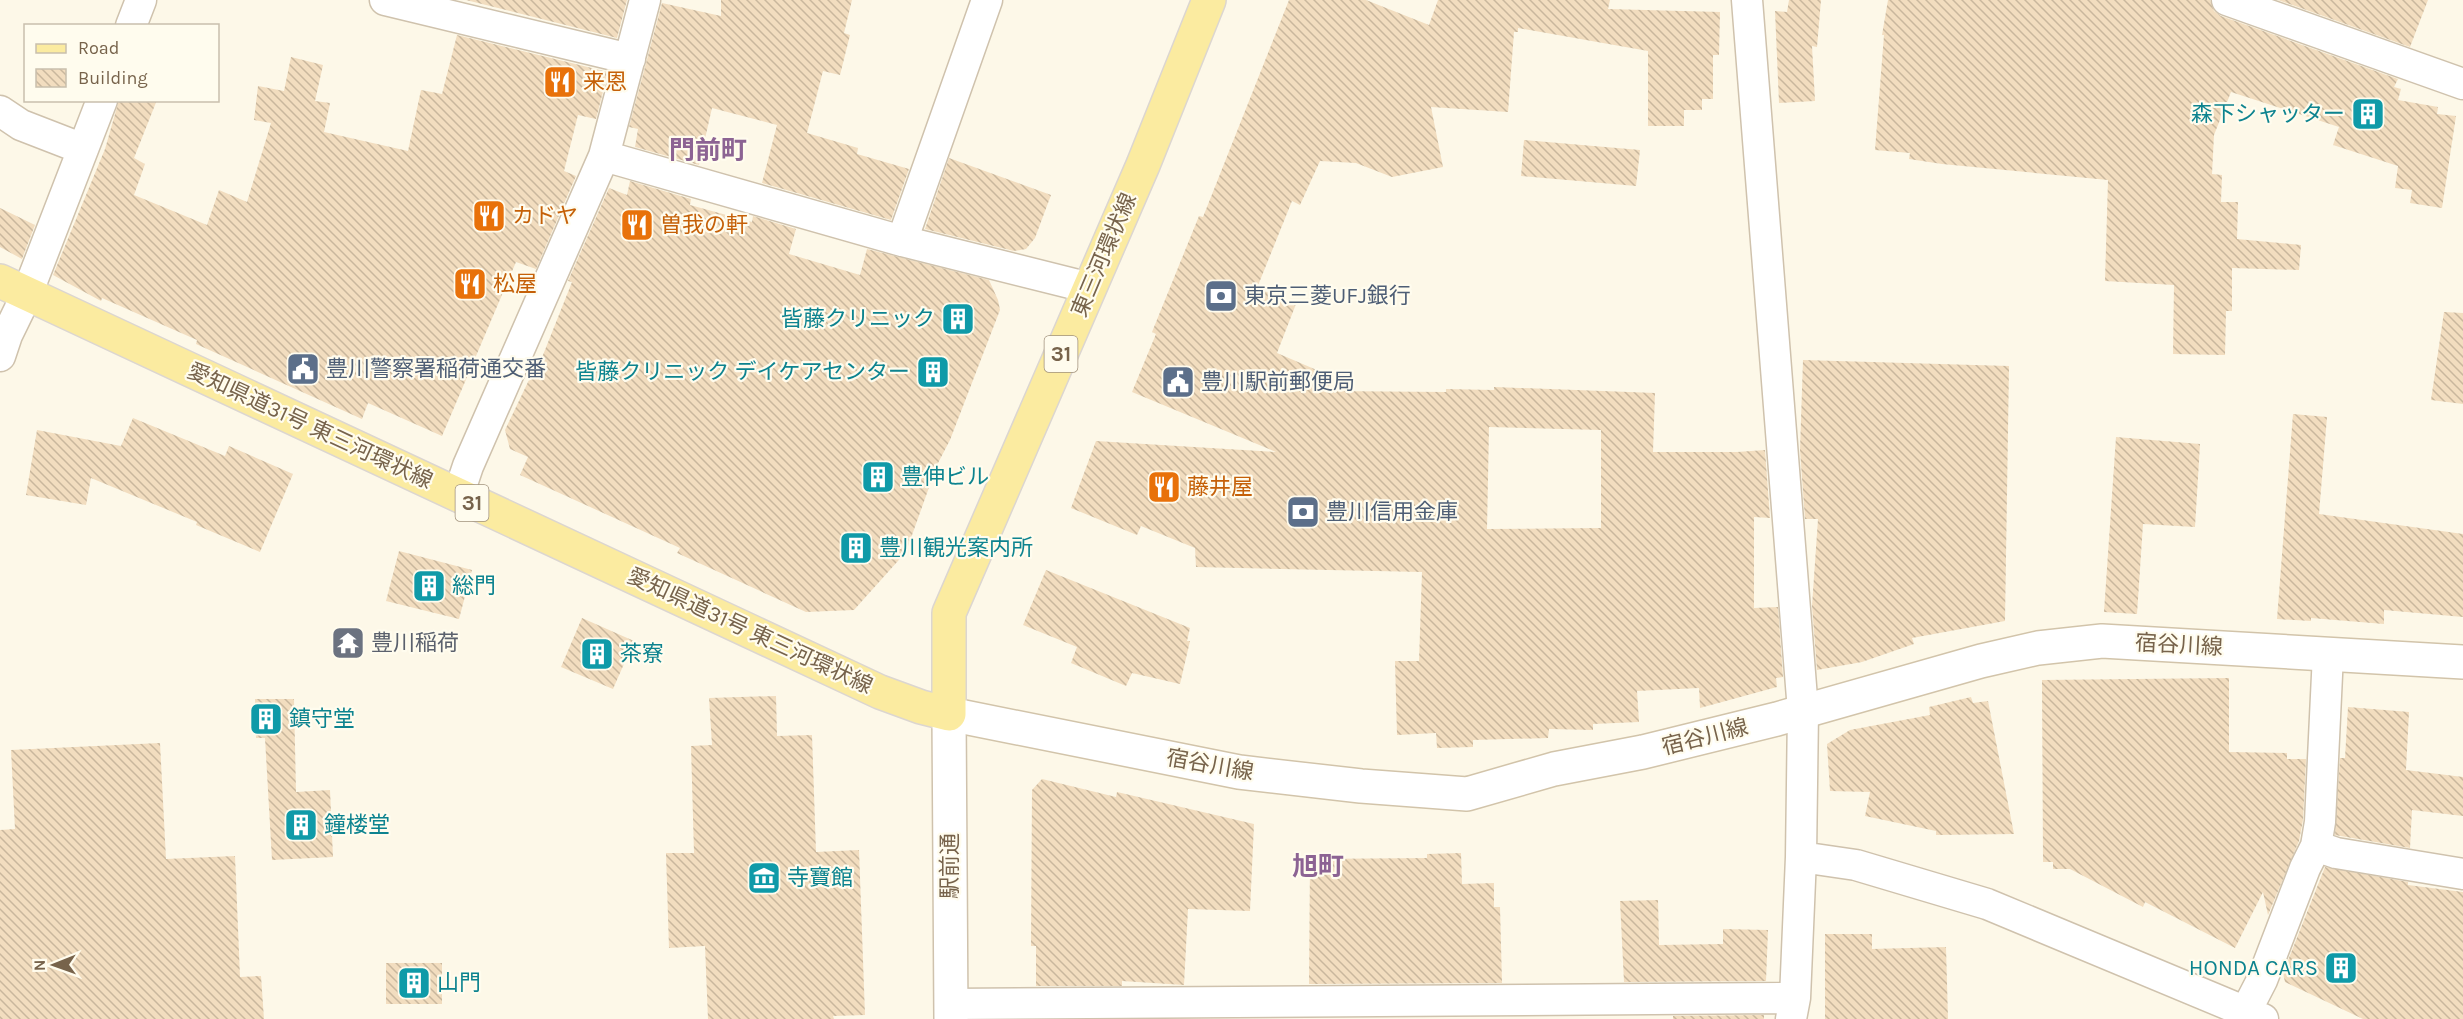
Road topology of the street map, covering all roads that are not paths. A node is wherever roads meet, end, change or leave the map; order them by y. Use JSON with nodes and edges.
{"nodes":[{"id":1,"x":141,"y":0,"type":"edge"},
{"id":2,"x":385,"y":0,"type":"edge"},
{"id":3,"x":645,"y":0,"type":"edge"},
{"id":4,"x":987,"y":0,"type":"edge"},
{"id":5,"x":1209,"y":0,"type":"edge"},
{"id":6,"x":1747,"y":0,"type":"edge"},
{"id":7,"x":2227,"y":0,"type":"edge"},
{"id":8,"x":132,"y":24,"type":"edge"},
{"id":9,"x":630,"y":59,"type":"junction"},
{"id":10,"x":2463,"y":84,"type":"edge"},
{"id":11,"x":101,"y":102,"type":"edge"},
{"id":12,"x":0,"y":111,"type":"edge"},
{"id":13,"x":83,"y":149,"type":"junction"},
{"id":14,"x":604,"y":156,"type":"junction"},
{"id":15,"x":902,"y":241,"type":"junction"},
{"id":16,"x":13,"y":288,"type":"edge"},
{"id":17,"x":1090,"y":288,"type":"junction"},
{"id":18,"x":0,"y":356,"type":"edge"},
{"id":19,"x":458,"y":496,"type":"junction"},
{"id":20,"x":2328,"y":654,"type":"junction"},
{"id":21,"x":2463,"y":662,"type":"edge"},
{"id":22,"x":1803,"y":711,"type":"junction"},
{"id":23,"x":949,"y":714,"type":"junction"},
{"id":24,"x":2316,"y":846,"type":"junction"},
{"id":25,"x":1801,"y":857,"type":"junction"},
{"id":26,"x":2463,"y":874,"type":"edge"},
{"id":27,"x":1792,"y":1009,"type":"edge"},
{"id":28,"x":950,"y":1011,"type":"edge"},
{"id":29,"x":2255,"y":1015,"type":"edge"}],
"edges":[{"from":1,"to":8,"type":"street"},
{"from":2,"to":9,"type":"street"},
{"from":3,"to":9,"type":"street"},
{"from":4,"to":15,"type":"street"},
{"from":5,"to":17,"type":"main road","name":"東三河環状線","number":"31"},
{"from":6,"to":22,"type":"street"},
{"from":7,"to":10,"type":"street"},
{"from":9,"to":14,"type":"street"},
{"from":11,"to":13,"type":"street"},
{"from":12,"to":13,"type":"street"},
{"from":13,"to":16,"type":"street"},
{"from":14,"to":15,"type":"street"},
{"from":14,"to":19,"type":"street"},
{"from":15,"to":17,"type":"street"},
{"from":16,"to":18,"type":"street"},
{"from":16,"to":19,"type":"main road","name":"愛知県道31号 東三河環状線","number":"31"},
{"from":17,"to":23,"type":"main road","name":"東三河環状線","number":"31"},
{"from":19,"to":23,"type":"main road","name":"愛知県道31号 東三河環状線","number":"31"},
{"from":20,"to":21,"type":"main road","name":"宿谷川線"},
{"from":20,"to":22,"type":"main road","name":"宿谷川線"},
{"from":20,"to":24,"type":"street"},
{"from":22,"to":23,"type":"main road","name":"宿谷川線"},
{"from":22,"to":25,"type":"street"},
{"from":23,"to":28,"type":"main road","name":"駅前通"},
{"from":24,"to":26,"type":"street"},
{"from":24,"to":29,"type":"street"},
{"from":25,"to":27,"type":"street"},
{"from":25,"to":29,"type":"street"},
{"from":27,"to":28,"type":"street"}]}
